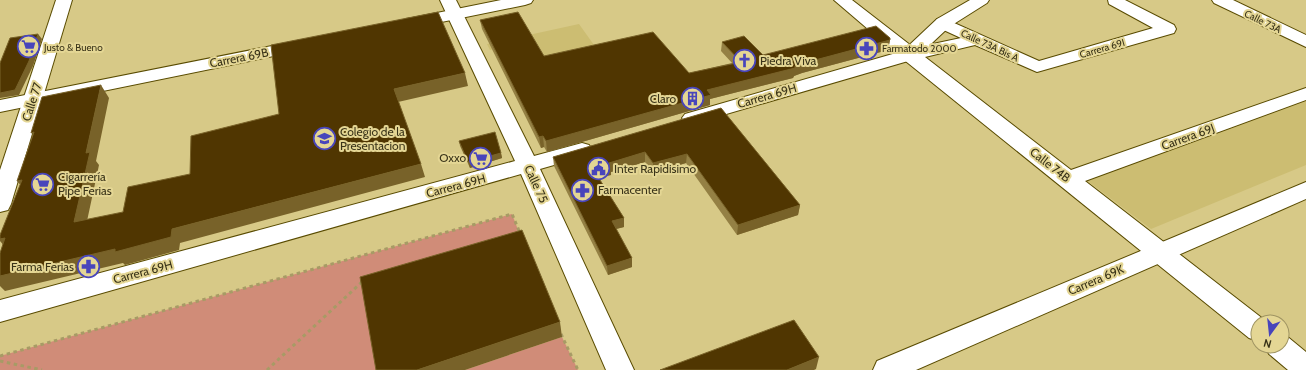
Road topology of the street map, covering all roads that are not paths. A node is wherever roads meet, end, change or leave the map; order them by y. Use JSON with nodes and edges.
{"nodes":[{"id":1,"x":64,"y":0,"type":"edge"},
{"id":2,"x":525,"y":0,"type":"edge"},
{"id":3,"x":842,"y":0,"type":"edge"},
{"id":4,"x":981,"y":0,"type":"edge"},
{"id":5,"x":1117,"y":0,"type":"edge"},
{"id":6,"x":1220,"y":0,"type":"edge"},
{"id":7,"x":452,"y":7,"type":"edge"},
{"id":8,"x":943,"y":23,"type":"junction"},
{"id":9,"x":392,"y":27,"type":"edge"},
{"id":10,"x":976,"y":39,"type":"junction"},
{"id":11,"x":322,"y":41,"type":"edge"},
{"id":12,"x":1306,"y":42,"type":"edge"},
{"id":13,"x":910,"y":55,"type":"junction"},
{"id":14,"x":1036,"y":67,"type":"joint"},
{"id":15,"x":1306,"y":94,"type":"edge"},
{"id":16,"x":33,"y":99,"type":"junction"},
{"id":17,"x":0,"y":106,"type":"edge"},
{"id":18,"x":676,"y":123,"type":"edge"},
{"id":19,"x":601,"y":145,"type":"edge"},
{"id":20,"x":528,"y":166,"type":"junction"},
{"id":21,"x":1069,"y":180,"type":"junction"},
{"id":22,"x":1306,"y":190,"type":"edge"},
{"id":23,"x":0,"y":204,"type":"edge"},
{"id":24,"x":1161,"y":252,"type":"junction"},
{"id":25,"x":0,"y":311,"type":"edge"},
{"id":26,"x":1250,"y":324,"type":"edge"},
{"id":27,"x":1289,"y":354,"type":"edge"},
{"id":28,"x":1306,"y":368,"type":"edge"},
{"id":29,"x":620,"y":370,"type":"edge"},
{"id":30,"x":887,"y":370,"type":"edge"}],
"edges":[{"from":1,"to":16,"type":"street","name":"Calle 77"},
{"from":2,"to":7,"type":"street"},
{"from":3,"to":13,"type":"street","name":"Calle 74B"},
{"from":4,"to":8,"type":"street"},
{"from":5,"to":14,"type":"street","name":"Carrera 69I"},
{"from":6,"to":12,"type":"street","name":"Calle 73A"},
{"from":7,"to":9,"type":"street"},
{"from":7,"to":20,"type":"street","name":"Calle 75"},
{"from":8,"to":10,"type":"street","name":"Calle 73A Bis A"},
{"from":8,"to":13,"type":"street"},
{"from":10,"to":13,"type":"street"},
{"from":10,"to":14,"type":"street","name":"Calle 73A Bis A"},
{"from":11,"to":16,"type":"street","name":"Carrera 69B"},
{"from":13,"to":18,"type":"street","name":"Carrera 69H"},
{"from":13,"to":21,"type":"street","name":"Calle 74B"},
{"from":15,"to":21,"type":"street","name":"Carrera 69J"},
{"from":16,"to":17,"type":"street","name":"Carrera 69B"},
{"from":16,"to":23,"type":"street","name":"Calle 77"},
{"from":19,"to":20,"type":"street","name":"Carrera 69H"},
{"from":20,"to":25,"type":"street","name":"Carrera 69H"},
{"from":20,"to":29,"type":"street","name":"Calle 75"},
{"from":21,"to":24,"type":"street","name":"Calle 74B"},
{"from":22,"to":24,"type":"street","name":"Carrera 69K"},
{"from":24,"to":26,"type":"street","name":"Calle 74B"},
{"from":24,"to":30,"type":"street","name":"Carrera 69K"},
{"from":27,"to":28,"type":"street"}]}
